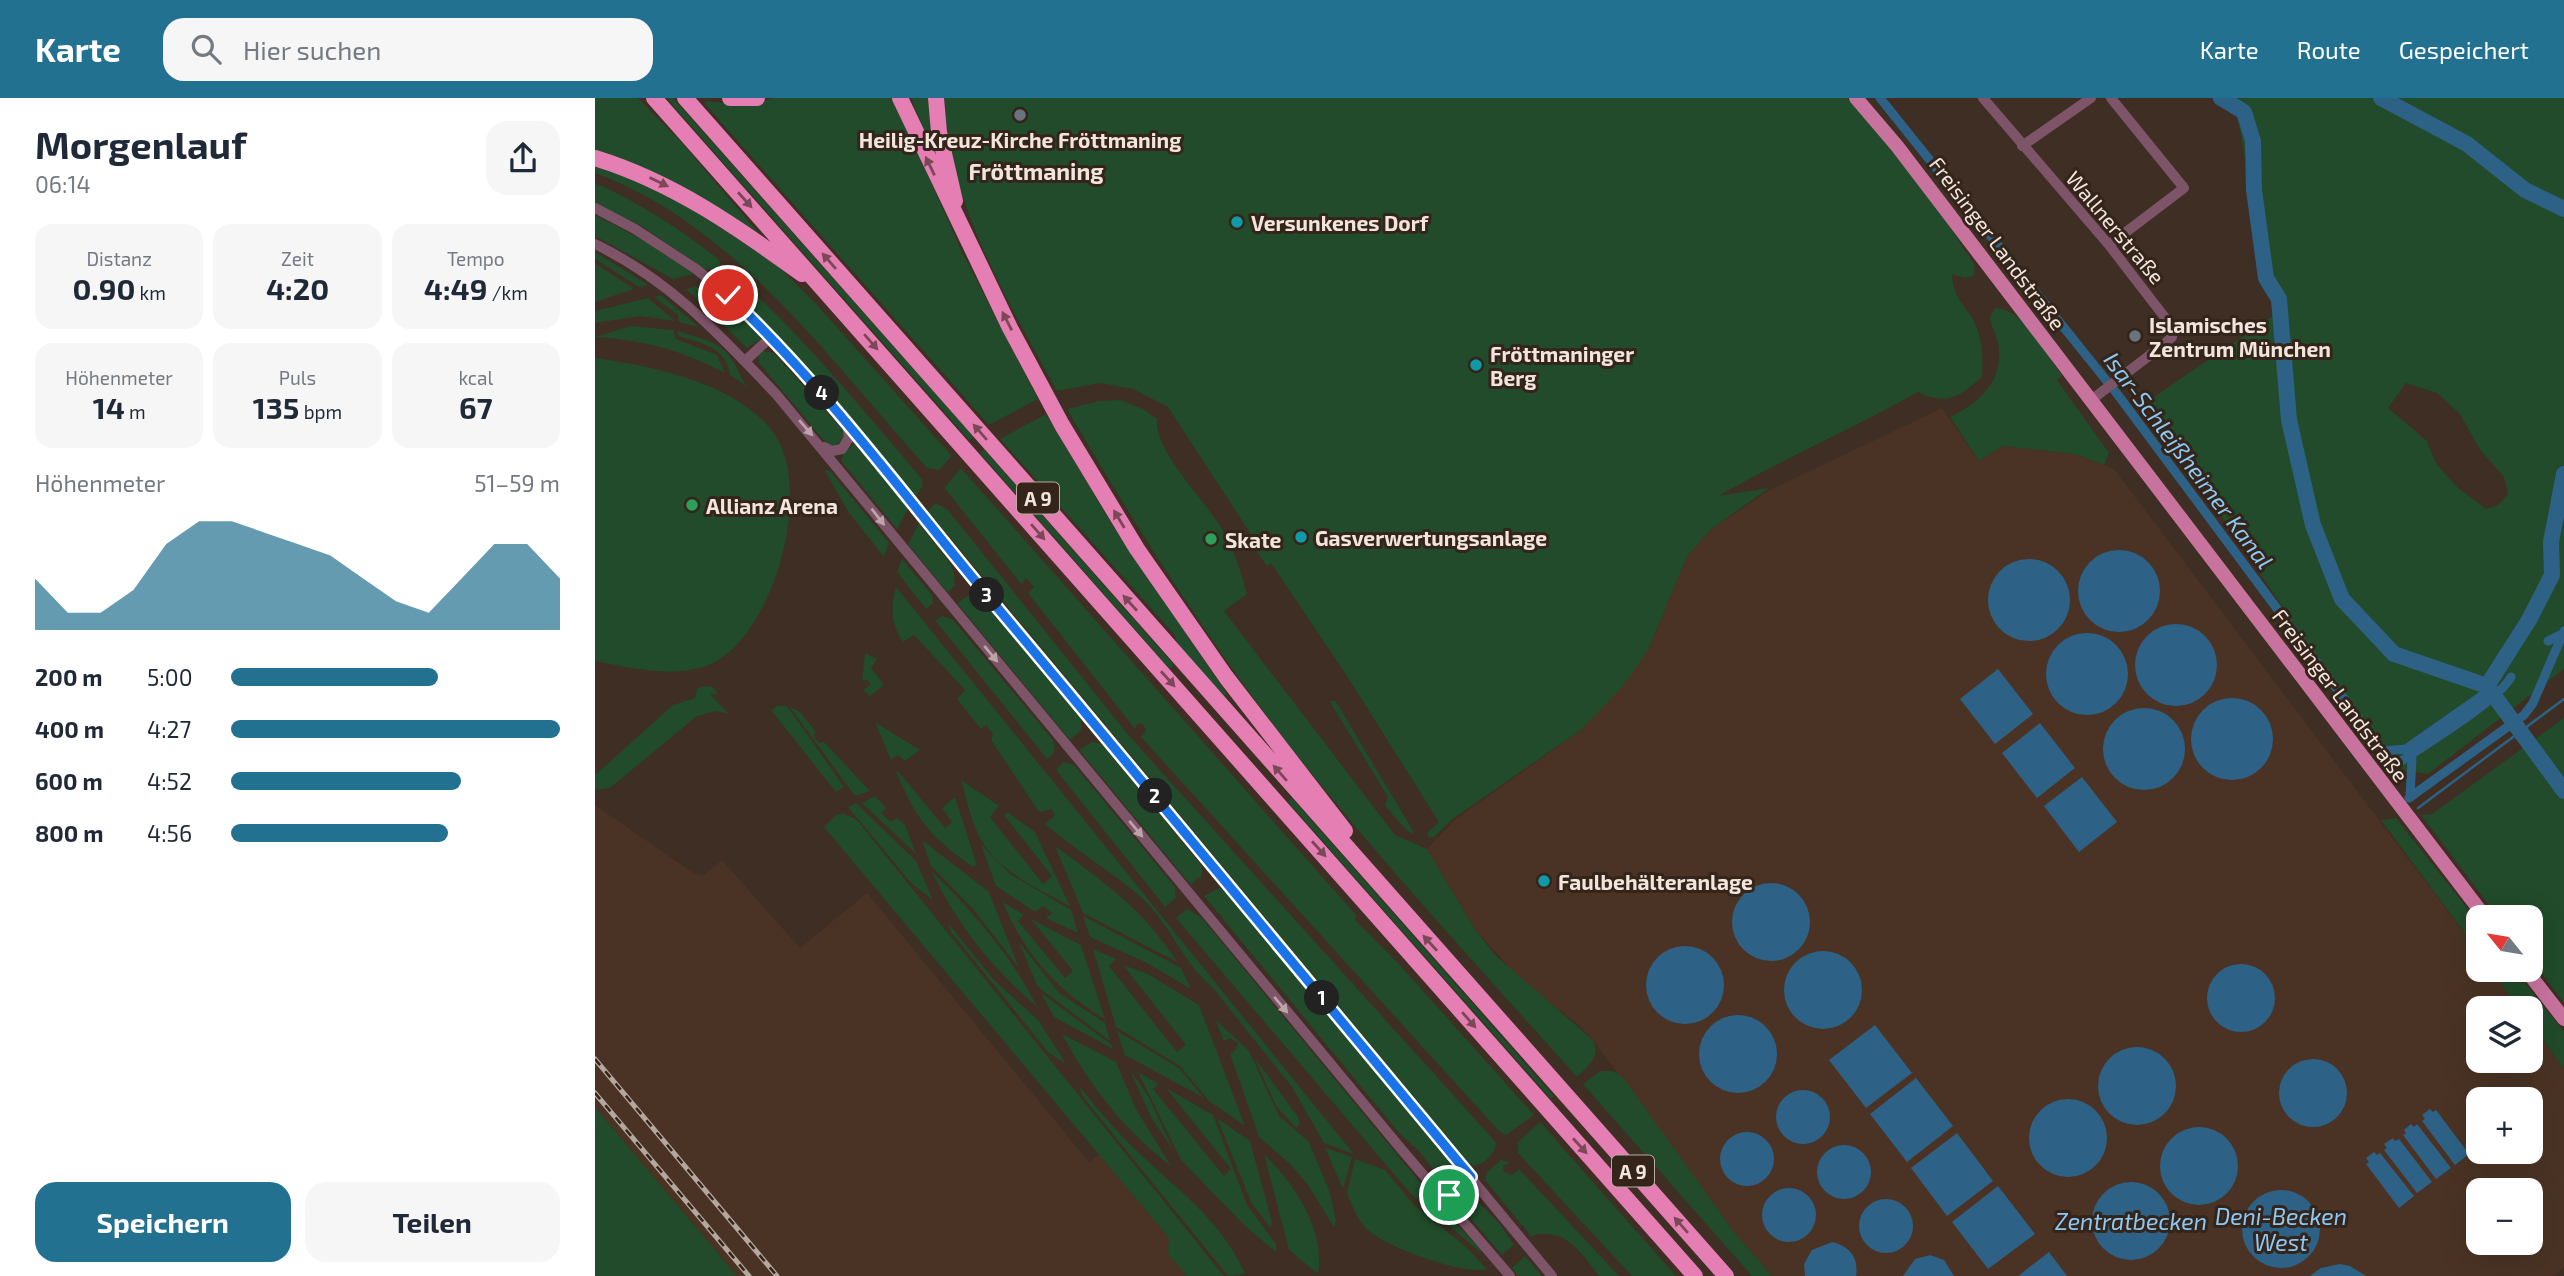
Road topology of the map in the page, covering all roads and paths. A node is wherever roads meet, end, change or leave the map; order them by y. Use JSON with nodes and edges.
{"nodes":[{"id":1,"x":654,"y":98,"type":"edge"},
{"id":2,"x":685,"y":98,"type":"edge"},
{"id":3,"x":730,"y":98,"type":"edge"},
{"id":4,"x":757,"y":98,"type":"edge"},
{"id":5,"x":900,"y":98,"type":"edge"},
{"id":6,"x":936,"y":98,"type":"edge"},
{"id":7,"x":1856,"y":98,"type":"edge"},
{"id":8,"x":1983,"y":98,"type":"edge"},
{"id":9,"x":2091,"y":98,"type":"edge"},
{"id":10,"x":2111,"y":98,"type":"edge"},
{"id":11,"x":2022,"y":146,"type":"junction"},
{"id":12,"x":595,"y":158,"type":"edge"},
{"id":13,"x":595,"y":208,"type":"edge"},
{"id":14,"x":962,"y":227,"type":"junction"},
{"id":15,"x":595,"y":244,"type":"edge"},
{"id":16,"x":2109,"y":245,"type":"junction"},
{"id":17,"x":826,"y":291,"type":"junction"},
{"id":18,"x":771,"y":337,"type":"junction"},
{"id":19,"x":745,"y":361,"type":"junction"},
{"id":20,"x":2090,"y":401,"type":"junction"},
{"id":21,"x":847,"y":422,"type":"junction"},
{"id":22,"x":822,"y":446,"type":"junction"},
{"id":23,"x":1390,"y":898,"type":"junction"},
{"id":24,"x":2476,"y":905,"type":"edge"},
{"id":25,"x":2536,"y":982,"type":"edge"},
{"id":26,"x":2564,"y":1018,"type":"edge"},
{"id":27,"x":1471,"y":1177,"type":"junction"},
{"id":28,"x":1444,"y":1200,"type":"junction"},
{"id":29,"x":1510,"y":1276,"type":"edge"},
{"id":30,"x":1552,"y":1276,"type":"edge"},
{"id":31,"x":1695,"y":1276,"type":"edge"},
{"id":32,"x":1726,"y":1276,"type":"edge"}],
"edges":[{"from":1,"to":17,"type":"highway","number":"A 9","one_way":true},
{"from":23,"to":2,"type":"highway","number":"A 9","one_way":true},
{"from":3,"to":4,"type":"highway"},
{"from":14,"to":5,"type":"highway","one_way":true},
{"from":6,"to":14,"type":"highway"},
{"from":7,"to":20,"type":"main road","name":"Freisinger Landstraße"},
{"from":8,"to":11,"type":"street","name":"Wallnerstraße"},
{"from":9,"to":11,"type":"street"},
{"from":10,"to":16,"type":"street"},
{"from":11,"to":16,"type":"street","name":"Wallnerstraße"},
{"from":12,"to":17,"type":"highway","one_way":true},
{"from":13,"to":18,"type":"street"},
{"from":23,"to":14,"type":"highway","one_way":true},
{"from":15,"to":19,"type":"street"},
{"from":16,"to":20,"type":"street","name":"Wallnerstraße"},
{"from":17,"to":31,"type":"highway","number":"A 9","one_way":true},
{"from":18,"to":19,"type":"street"},
{"from":18,"to":21,"type":"street"},
{"from":19,"to":22,"type":"street","one_way":true},
{"from":20,"to":24,"type":"main road","name":"Freisinger Landstraße"},
{"from":21,"to":22,"type":"street"},
{"from":21,"to":27,"type":"street"},
{"from":22,"to":28,"type":"street","one_way":true},
{"from":32,"to":23,"type":"highway","number":"A 9","one_way":true},
{"from":25,"to":26,"type":"main road"},
{"from":27,"to":28,"type":"street"},
{"from":27,"to":30,"type":"street"},
{"from":28,"to":29,"type":"street"}]}
